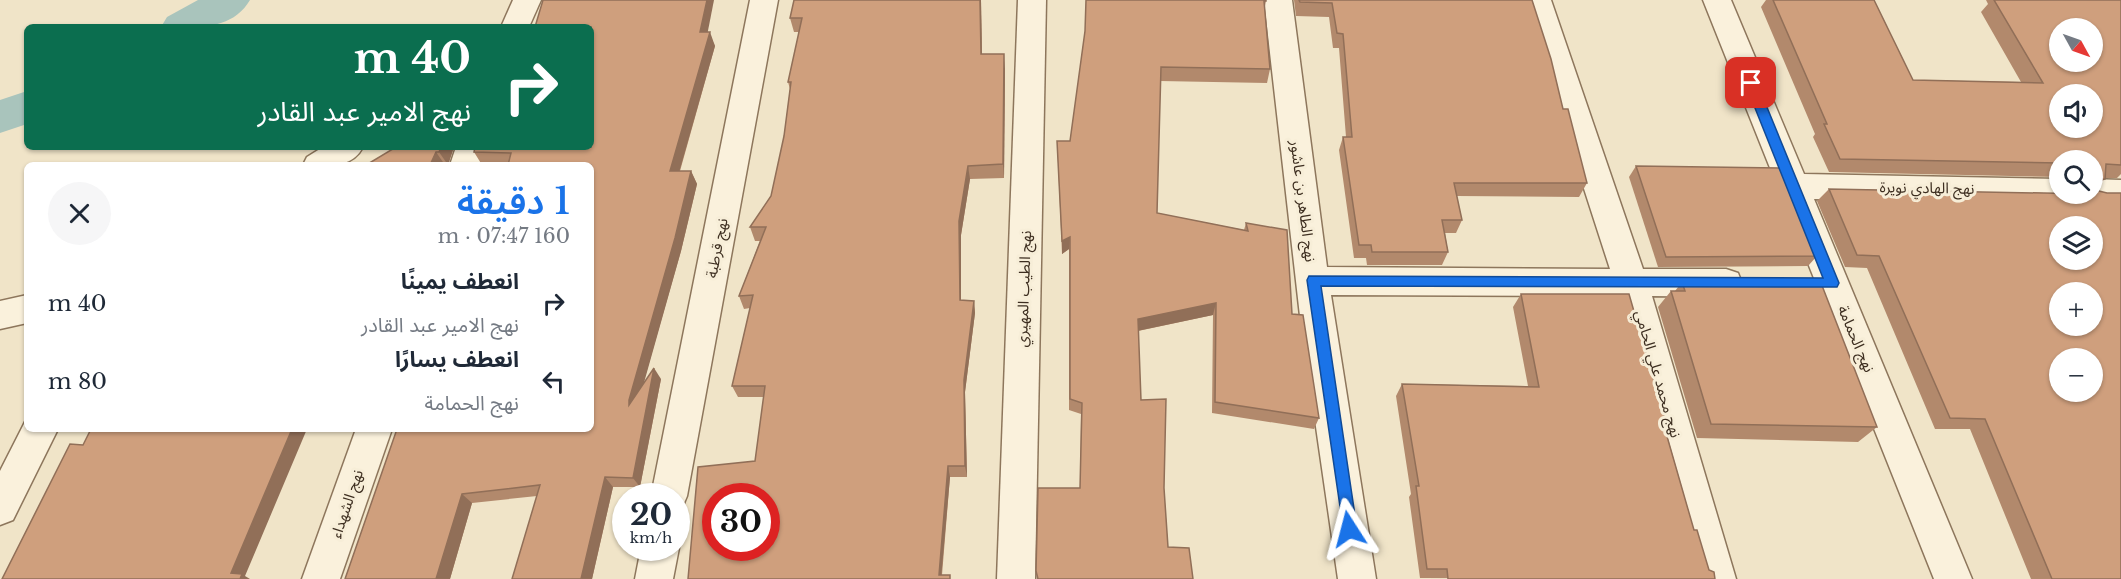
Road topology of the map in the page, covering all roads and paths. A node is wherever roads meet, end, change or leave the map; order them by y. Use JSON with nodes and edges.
{"nodes":[{"id":1,"x":527,"y":0,"type":"edge"},
{"id":2,"x":764,"y":0,"type":"edge"},
{"id":3,"x":1032,"y":0,"type":"edge"},
{"id":4,"x":1278,"y":0,"type":"edge"},
{"id":5,"x":1537,"y":0,"type":"edge"},
{"id":6,"x":1717,"y":0,"type":"edge"},
{"id":7,"x":516,"y":24,"type":"edge"},
{"id":8,"x":343,"y":150,"type":"edge"},
{"id":9,"x":323,"y":162,"type":"edge"},
{"id":10,"x":1794,"y":186,"type":"junction"},
{"id":11,"x":2049,"y":191,"type":"edge"},
{"id":12,"x":2103,"y":191,"type":"edge"},
{"id":13,"x":2121,"y":192,"type":"edge"},
{"id":14,"x":1313,"y":280,"type":"junction"},
{"id":15,"x":1631,"y":282,"type":"junction"},
{"id":16,"x":1761,"y":283,"type":"edge"},
{"id":17,"x":1797,"y":283,"type":"edge"},
{"id":18,"x":1832,"y":283,"type":"junction"},
{"id":19,"x":24,"y":310,"type":"edge"},
{"id":20,"x":0,"y":315,"type":"edge"},
{"id":21,"x":38,"y":432,"type":"edge"},
{"id":22,"x":373,"y":432,"type":"edge"},
{"id":23,"x":671,"y":483,"type":"edge"},
{"id":24,"x":0,"y":507,"type":"edge"},
{"id":25,"x":657,"y":561,"type":"edge"},
{"id":26,"x":321,"y":579,"type":"edge"},
{"id":27,"x":654,"y":579,"type":"edge"},
{"id":28,"x":1016,"y":579,"type":"edge"},
{"id":29,"x":1357,"y":579,"type":"edge"},
{"id":30,"x":1717,"y":579,"type":"edge"},
{"id":31,"x":1953,"y":579,"type":"edge"}],
"edges":[{"from":1,"to":7,"type":"street"},
{"from":2,"to":23,"type":"street","name":"نهج قرطبة"},
{"from":3,"to":28,"type":"street","name":"نهج الطيب المهيري"},
{"from":4,"to":14,"type":"street","name":"نهج الطاهر بن عاشور"},
{"from":5,"to":15,"type":"street","name":"نهج محمد علي الحامي"},
{"from":6,"to":10,"type":"street","name":"نهج الحمامة"},
{"from":8,"to":9,"type":"street"},
{"from":10,"to":11,"type":"street","name":"نهج الهادي نويرة"},
{"from":10,"to":18,"type":"street","name":"نهج الحمامة"},
{"from":12,"to":13,"type":"street"},
{"from":14,"to":15,"type":"street"},
{"from":14,"to":29,"type":"street","name":"نهج الطاهر بن عاشور"},
{"from":15,"to":16,"type":"street"},
{"from":15,"to":30,"type":"street","name":"نهج محمد علي الحامي"},
{"from":17,"to":18,"type":"street"},
{"from":18,"to":31,"type":"street","name":"نهج الحمامة"},
{"from":19,"to":20,"type":"street"},
{"from":21,"to":24,"type":"street"},
{"from":22,"to":26,"type":"street","name":"نهج الشهداء"},
{"from":25,"to":27,"type":"street"}]}
